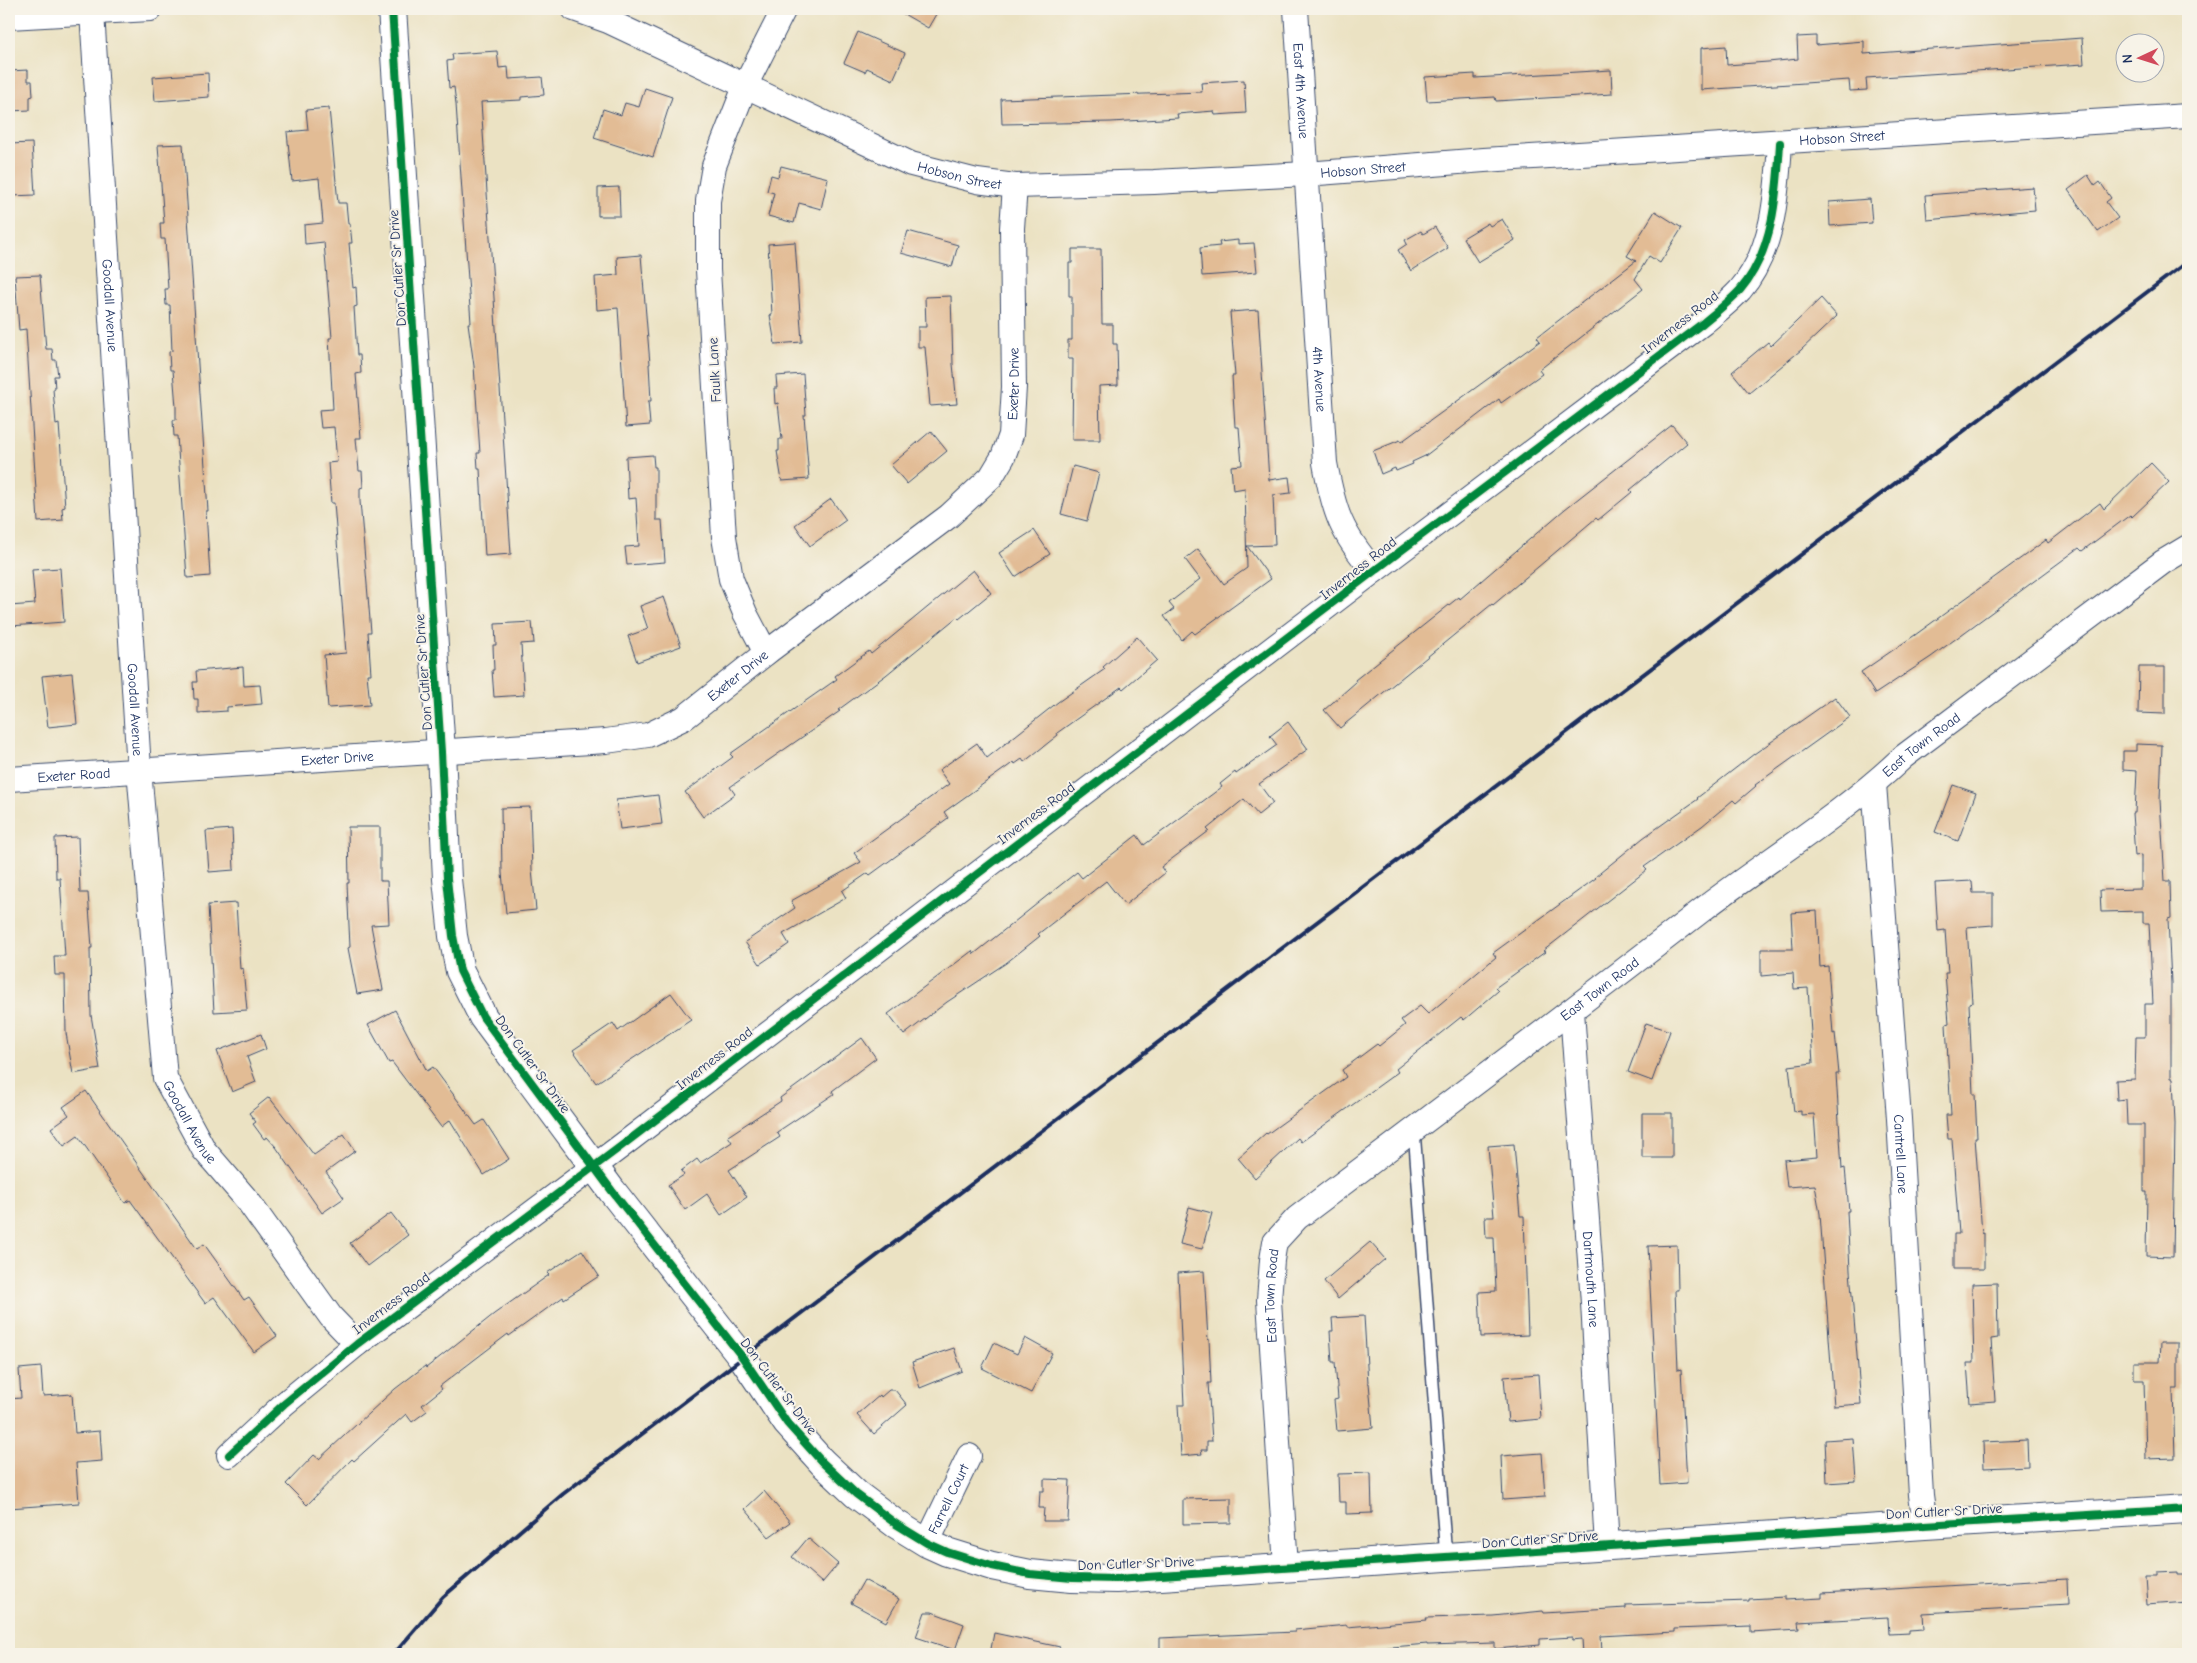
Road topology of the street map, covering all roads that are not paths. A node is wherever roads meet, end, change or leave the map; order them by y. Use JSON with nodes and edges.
{"nodes":[{"id":1,"x":150,"y":9,"type":"edge"},
{"id":2,"x":392,"y":9,"type":"edge"},
{"id":3,"x":574,"y":9,"type":"edge"},
{"id":4,"x":784,"y":9,"type":"edge"},
{"id":5,"x":1296,"y":9,"type":"edge"},
{"id":6,"x":92,"y":12,"type":"junction"},
{"id":7,"x":9,"y":17,"type":"edge"},
{"id":8,"x":746,"y":84,"type":"junction"},
{"id":9,"x":2188,"y":116,"type":"edge"},
{"id":10,"x":1780,"y":143,"type":"junction"},
{"id":11,"x":1306,"y":174,"type":"junction"},
{"id":12,"x":1015,"y":186,"type":"junction"},
{"id":13,"x":2188,"y":547,"type":"edge"},
{"id":14,"x":1374,"y":571,"type":"junction"},
{"id":15,"x":766,"y":653,"type":"junction"},
{"id":16,"x":441,"y":752,"type":"junction"},
{"id":17,"x":139,"y":769,"type":"junction"},
{"id":18,"x":9,"y":779,"type":"edge"},
{"id":19,"x":1874,"y":784,"type":"junction"},
{"id":20,"x":1572,"y":1011,"type":"junction"},
{"id":21,"x":1414,"y":1130,"type":"junction"},
{"id":22,"x":593,"y":1166,"type":"junction"},
{"id":23,"x":357,"y":1344,"type":"junction"},
{"id":24,"x":229,"y":1455,"type":"dead end"},
{"id":25,"x":970,"y":1456,"type":"dead end"},
{"id":26,"x":2188,"y":1509,"type":"edge"},
{"id":27,"x":1925,"y":1524,"type":"junction"},
{"id":28,"x":927,"y":1543,"type":"junction"},
{"id":29,"x":1607,"y":1547,"type":"junction"},
{"id":30,"x":1446,"y":1558,"type":"junction"},
{"id":31,"x":1286,"y":1567,"type":"junction"}],
"edges":[{"from":1,"to":6,"type":"street"},
{"from":2,"to":16,"type":"street","name":"Don Cutler Sr Drive"},
{"from":3,"to":8,"type":"street","name":"Hobson Street"},
{"from":4,"to":8,"type":"street","name":"Faulk Lane"},
{"from":5,"to":11,"type":"street","name":"East 4th Avenue"},
{"from":6,"to":7,"type":"street"},
{"from":6,"to":17,"type":"street","name":"Goodall Avenue"},
{"from":8,"to":12,"type":"street","name":"Hobson Street"},
{"from":8,"to":15,"type":"street","name":"Faulk Lane"},
{"from":9,"to":10,"type":"street","name":"Hobson Street"},
{"from":10,"to":11,"type":"street","name":"Hobson Street"},
{"from":10,"to":14,"type":"street","name":"Inverness Road"},
{"from":11,"to":12,"type":"street","name":"Hobson Street"},
{"from":11,"to":14,"type":"street","name":"4th Avenue"},
{"from":12,"to":15,"type":"street","name":"Exeter Drive"},
{"from":13,"to":19,"type":"street","name":"East Town Road"},
{"from":14,"to":22,"type":"street","name":"Inverness Road"},
{"from":15,"to":16,"type":"street","name":"Exeter Drive"},
{"from":16,"to":17,"type":"street","name":"Exeter Drive"},
{"from":16,"to":22,"type":"street","name":"Don Cutler Sr Drive"},
{"from":17,"to":18,"type":"street","name":"Exeter Road"},
{"from":17,"to":23,"type":"street","name":"Goodall Avenue"},
{"from":19,"to":20,"type":"street","name":"East Town Road"},
{"from":19,"to":27,"type":"street","name":"Cantrell Lane"},
{"from":20,"to":21,"type":"street","name":"East Town Road"},
{"from":20,"to":29,"type":"street","name":"Dartmouth Lane"},
{"from":21,"to":30,"type":"lane"},
{"from":21,"to":31,"type":"street","name":"East Town Road"},
{"from":22,"to":23,"type":"street","name":"Inverness Road"},
{"from":22,"to":28,"type":"street","name":"Don Cutler Sr Drive"},
{"from":23,"to":24,"type":"street","name":"Inverness Road"},
{"from":25,"to":28,"type":"street","name":"Farrell Court"},
{"from":26,"to":27,"type":"street","name":"Don Cutler Sr Drive"},
{"from":27,"to":29,"type":"street","name":"Don Cutler Sr Drive"},
{"from":28,"to":31,"type":"street","name":"Don Cutler Sr Drive"},
{"from":29,"to":30,"type":"street","name":"Don Cutler Sr Drive"},
{"from":30,"to":31,"type":"street","name":"Don Cutler Sr Drive"}]}
